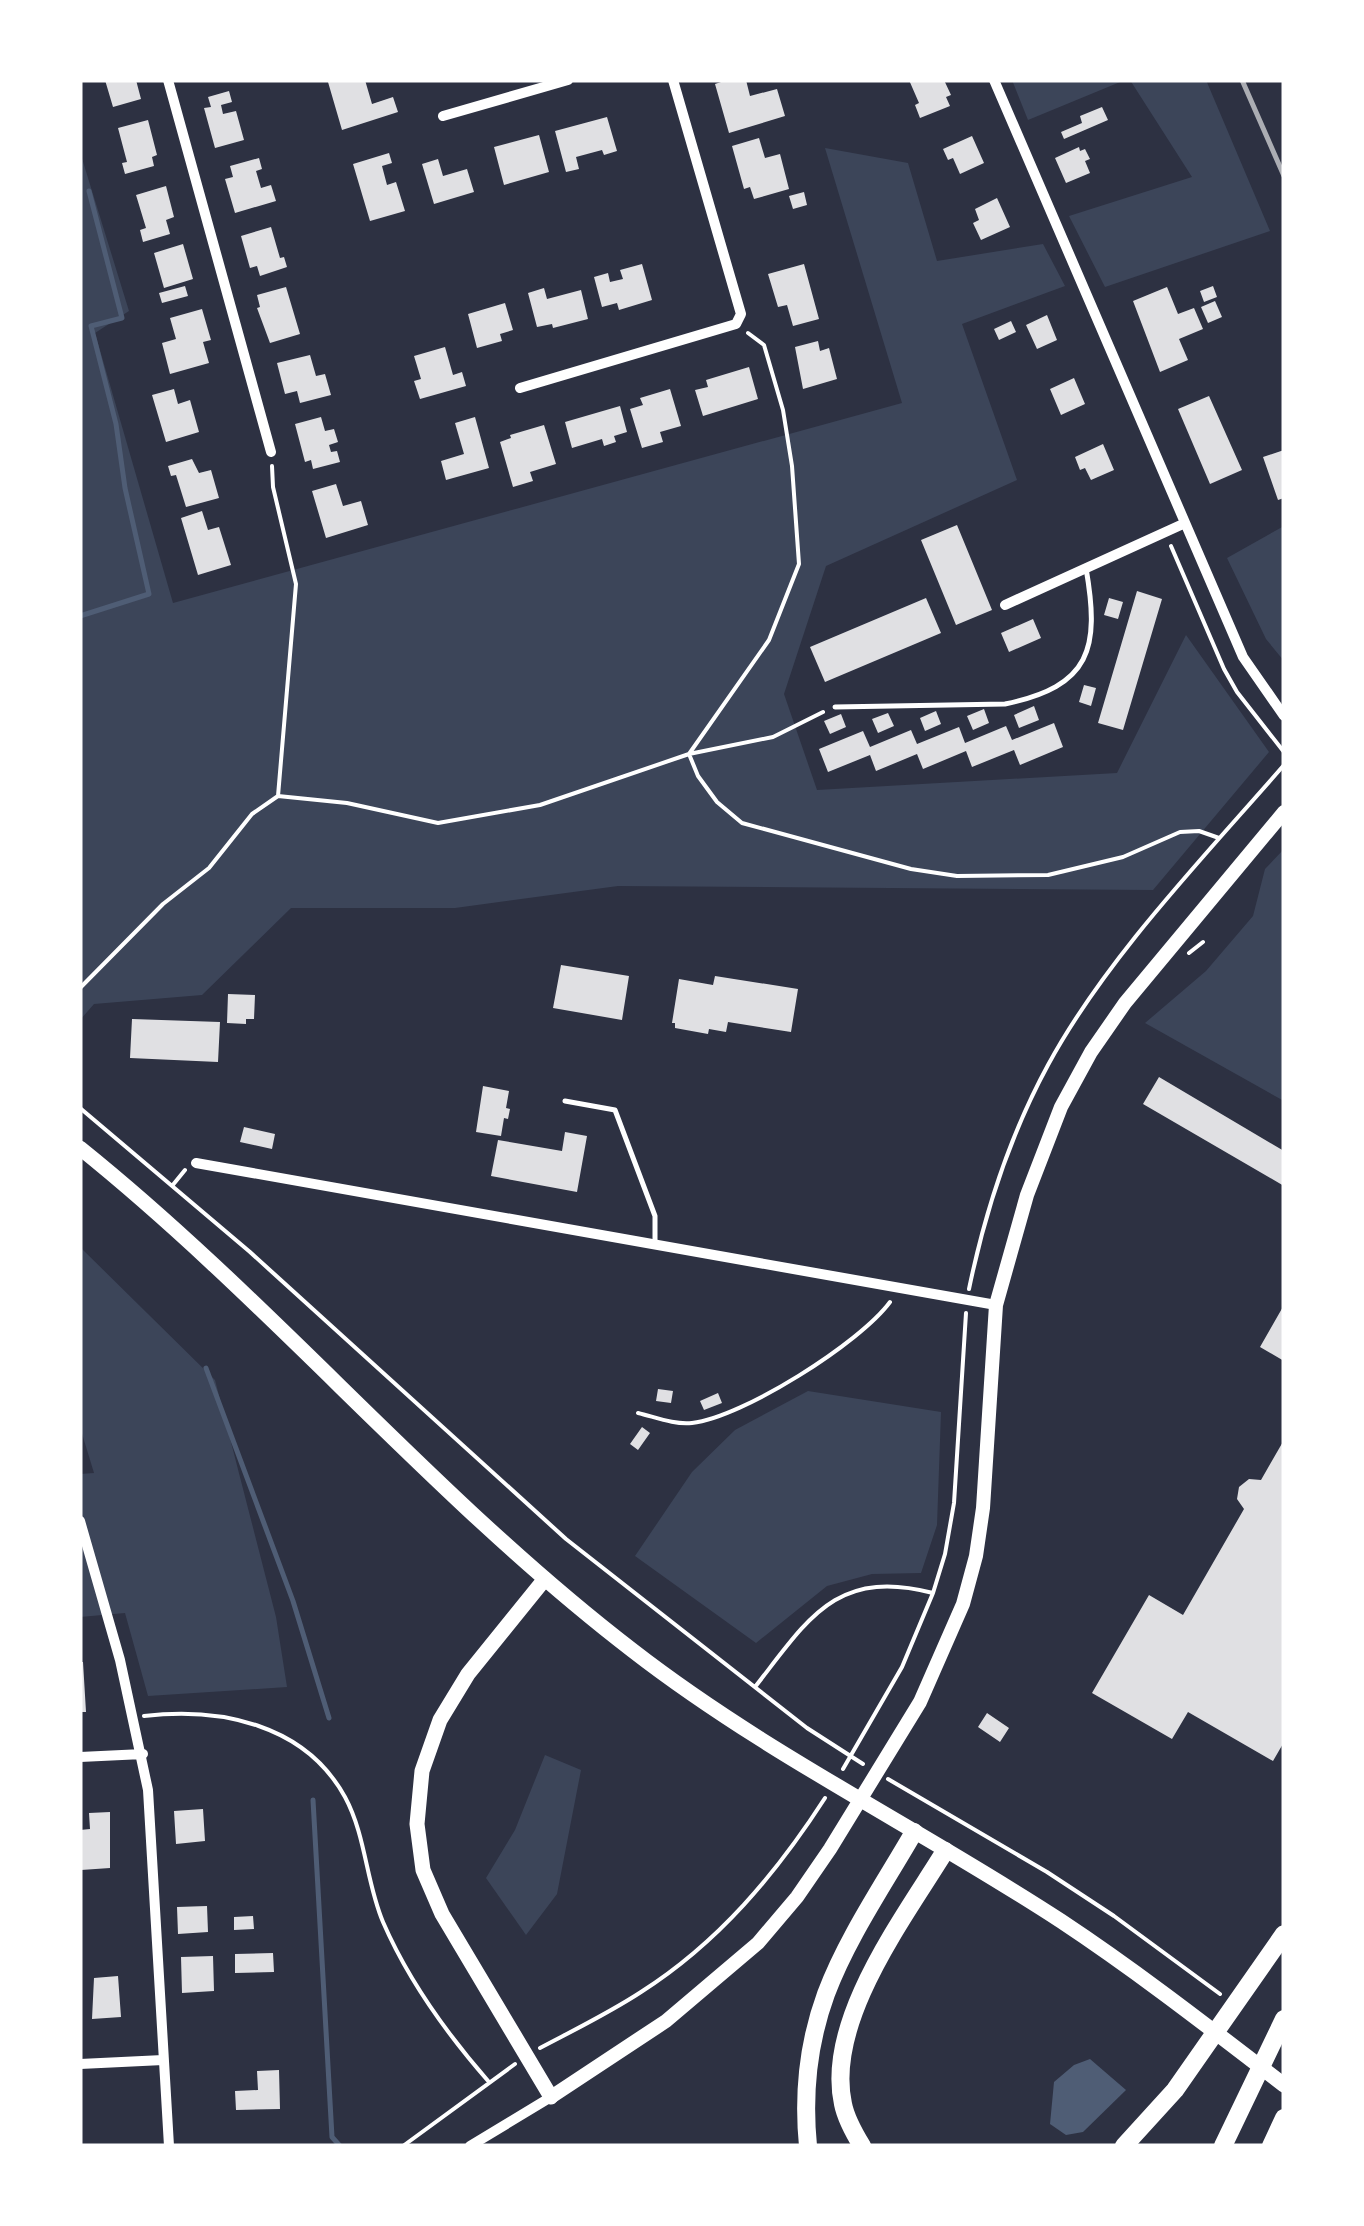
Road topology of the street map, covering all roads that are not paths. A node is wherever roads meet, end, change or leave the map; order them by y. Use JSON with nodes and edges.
{"nodes":[{"id":1,"x":168,"y":80,"type":"edge"},
{"id":2,"x":568,"y":80,"type":"edge"},
{"id":3,"x":673,"y":80,"type":"edge"},
{"id":4,"x":994,"y":80,"type":"edge"},
{"id":5,"x":442,"y":116,"type":"dead end"},
{"id":6,"x":520,"y":388,"type":"dead end"},
{"id":7,"x":271,"y":452,"type":"road end"},
{"id":8,"x":1184,"y":524,"type":"junction"},
{"id":9,"x":1086,"y":568,"type":"junction"},
{"id":10,"x":1005,"y":605,"type":"dead end"},
{"id":11,"x":834,"y":706,"type":"road end"},
{"id":12,"x":1284,"y":716,"type":"edge"},
{"id":13,"x":1284,"y":812,"type":"edge"},
{"id":14,"x":565,"y":1101,"type":"dead end"},
{"id":15,"x":80,"y":1148,"type":"edge"},
{"id":16,"x":196,"y":1163,"type":"road end"},
{"id":17,"x":655,"y":1246,"type":"junction"},
{"id":18,"x":996,"y":1305,"type":"junction"},
{"id":19,"x":80,"y":1521,"type":"edge"},
{"id":20,"x":544,"y":1580,"type":"junction"},
{"id":21,"x":143,"y":1754,"type":"junction"},
{"id":22,"x":80,"y":1756,"type":"edge"},
{"id":23,"x":914,"y":1832,"type":"junction"},
{"id":24,"x":945,"y":1850,"type":"junction"},
{"id":25,"x":1284,"y":1934,"type":"edge"},
{"id":26,"x":1284,"y":2019,"type":"edge"},
{"id":27,"x":162,"y":2060,"type":"junction"},
{"id":28,"x":80,"y":2064,"type":"edge"},
{"id":29,"x":1284,"y":2085,"type":"edge"},
{"id":30,"x":551,"y":2097,"type":"junction"},
{"id":31,"x":1284,"y":2118,"type":"edge"},
{"id":32,"x":169,"y":2146,"type":"edge"},
{"id":33,"x":470,"y":2146,"type":"edge"},
{"id":34,"x":808,"y":2146,"type":"edge"},
{"id":35,"x":862,"y":2146,"type":"edge"},
{"id":36,"x":1124,"y":2146,"type":"edge"},
{"id":37,"x":1223,"y":2146,"type":"edge"},
{"id":38,"x":1271,"y":2146,"type":"edge"}],
"edges":[{"from":1,"to":7,"type":"street"},
{"from":2,"to":5,"type":"street"},
{"from":3,"to":6,"type":"street"},
{"from":4,"to":8,"type":"street"},
{"from":8,"to":9,"type":"street"},
{"from":8,"to":12,"type":"street"},
{"from":9,"to":10,"type":"street"},
{"from":9,"to":11,"type":"lane"},
{"from":13,"to":18,"type":"main road"},
{"from":14,"to":17,"type":"lane"},
{"from":15,"to":20,"type":"main road"},
{"from":16,"to":17,"type":"street"},
{"from":17,"to":18,"type":"street"},
{"from":18,"to":30,"type":"main road"},
{"from":19,"to":21,"type":"street"},
{"from":20,"to":23,"type":"main road"},
{"from":20,"to":30,"type":"main road"},
{"from":21,"to":22,"type":"street"},
{"from":21,"to":27,"type":"street"},
{"from":23,"to":24,"type":"main road"},
{"from":23,"to":34,"type":"highway"},
{"from":24,"to":29,"type":"main road"},
{"from":24,"to":35,"type":"highway"},
{"from":25,"to":36,"type":"highway"},
{"from":26,"to":37,"type":"highway"},
{"from":27,"to":28,"type":"street"},
{"from":27,"to":32,"type":"street"},
{"from":30,"to":33,"type":"street"},
{"from":31,"to":38,"type":"highway"}]}
